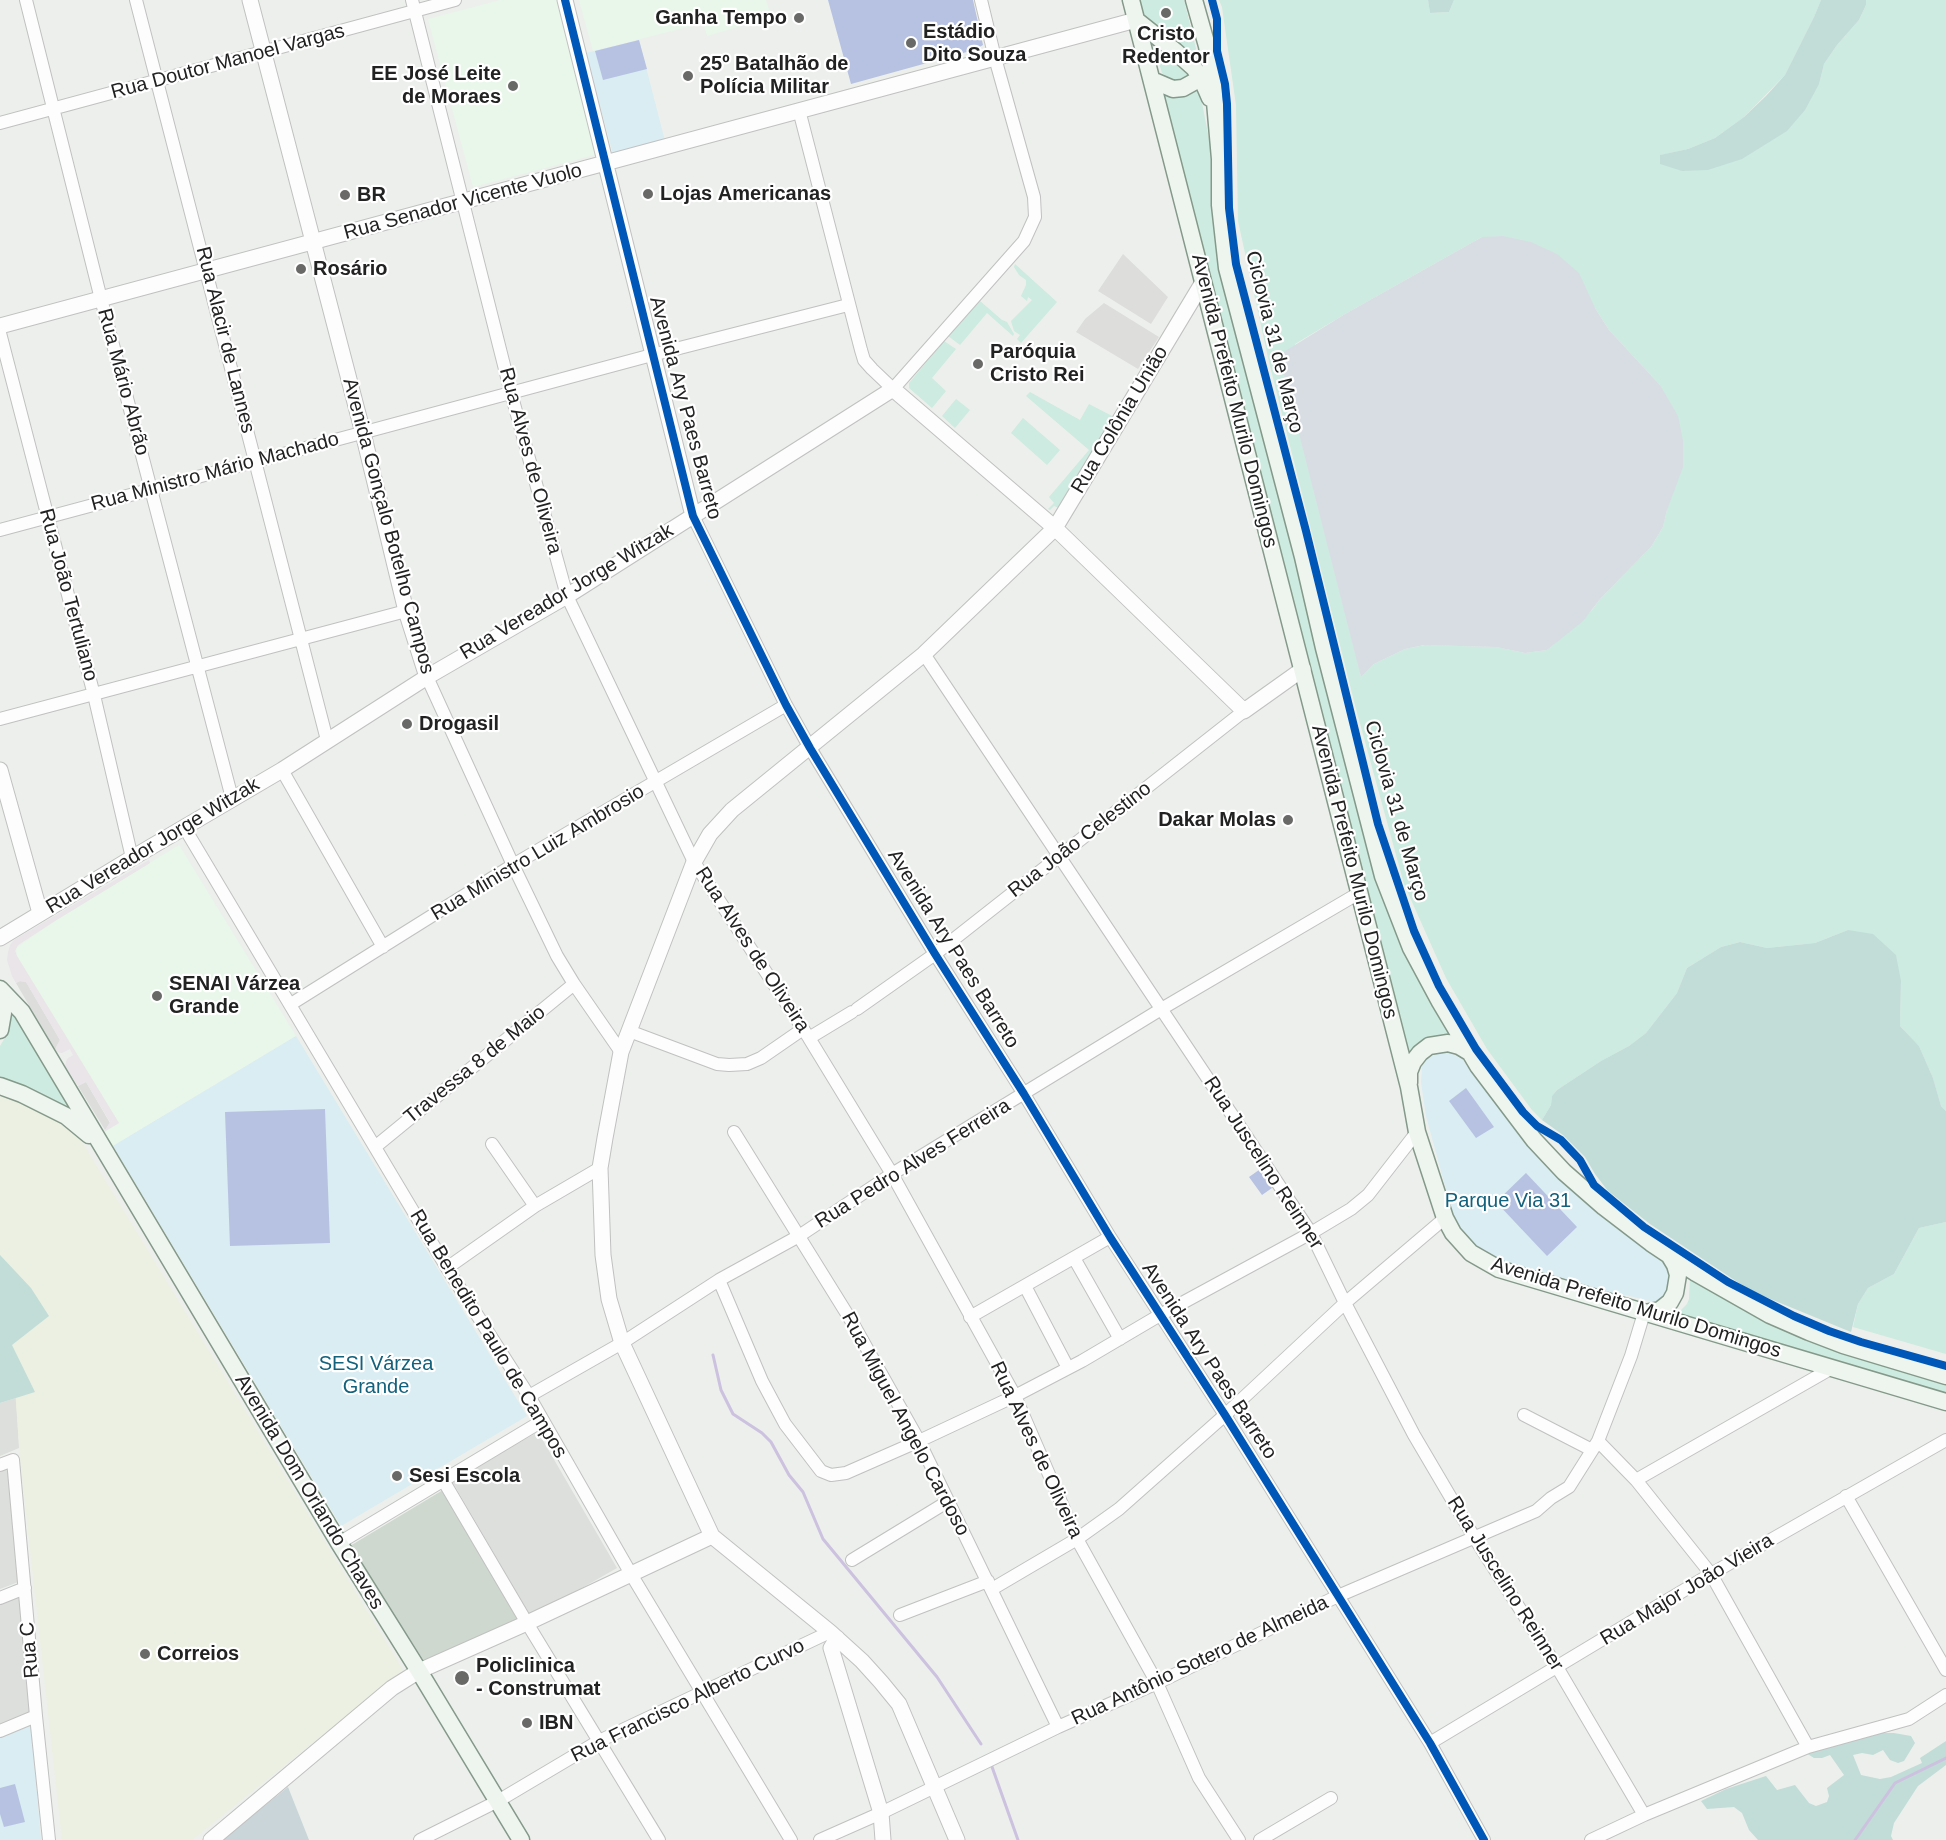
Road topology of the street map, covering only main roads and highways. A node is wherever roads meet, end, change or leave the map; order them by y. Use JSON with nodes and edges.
{"nodes":[{"id":1,"x":1131,"y":0,"type":"edge"},
{"id":2,"x":1194,"y":0,"type":"edge"},
{"id":3,"x":1136,"y":20,"type":"junction"},
{"id":4,"x":1200,"y":78,"type":"junction"},
{"id":5,"x":1152,"y":80,"type":"junction"},
{"id":6,"x":1217,"y":119,"type":"junction"},
{"id":7,"x":0,"y":989,"type":"edge"},
{"id":8,"x":0,"y":996,"type":"edge"},
{"id":9,"x":0,"y":1030,"type":"edge"},
{"id":10,"x":1472,"y":1055,"type":"junction"},
{"id":11,"x":0,"y":1086,"type":"edge"},
{"id":12,"x":1409,"y":1087,"type":"junction"},
{"id":13,"x":100,"y":1145,"type":"junction"},
{"id":14,"x":1669,"y":1255,"type":"junction"},
{"id":15,"x":1644,"y":1313,"type":"junction"},
{"id":16,"x":1946,"y":1376,"type":"edge"},
{"id":17,"x":1946,"y":1402,"type":"edge"},
{"id":18,"x":521,"y":1840,"type":"edge"}],
"edges":[{"from":1,"to":3,"type":"main road","name":"Avenida Prefeito Murilo Domingos"},
{"from":2,"to":6,"type":"main road","name":"Avenida Prefeito Murilo Domingos"},
{"from":3,"to":4,"type":"main road"},
{"from":3,"to":5,"type":"main road","name":"Avenida Prefeito Murilo Domingos"},
{"from":4,"to":5,"type":"main road"},
{"from":4,"to":6,"type":"main road"},
{"from":5,"to":12,"type":"main road","name":"Avenida Prefeito Murilo Domingos"},
{"from":6,"to":10,"type":"main road","name":"Avenida Prefeito Murilo Domingos"},
{"from":7,"to":13,"type":"main road","name":"Avenida Dom Orlando Chaves"},
{"from":8,"to":9,"type":"main road"},
{"from":10,"to":12,"type":"main road"},
{"from":10,"to":14,"type":"main road","name":"Avenida Prefeito Murilo Domingos"},
{"from":11,"to":13,"type":"main road","name":"Avenida Dom Orlando Chaves"},
{"from":12,"to":15,"type":"main road","name":"Avenida Prefeito Murilo Domingos"},
{"from":13,"to":18,"type":"main road","name":"Avenida Dom Orlando Chaves"},
{"from":14,"to":15,"type":"main road"},
{"from":14,"to":16,"type":"main road","name":"Avenida Prefeito Murilo Domingos"},
{"from":15,"to":17,"type":"main road","name":"Avenida Prefeito Murilo Domingos"}]}
